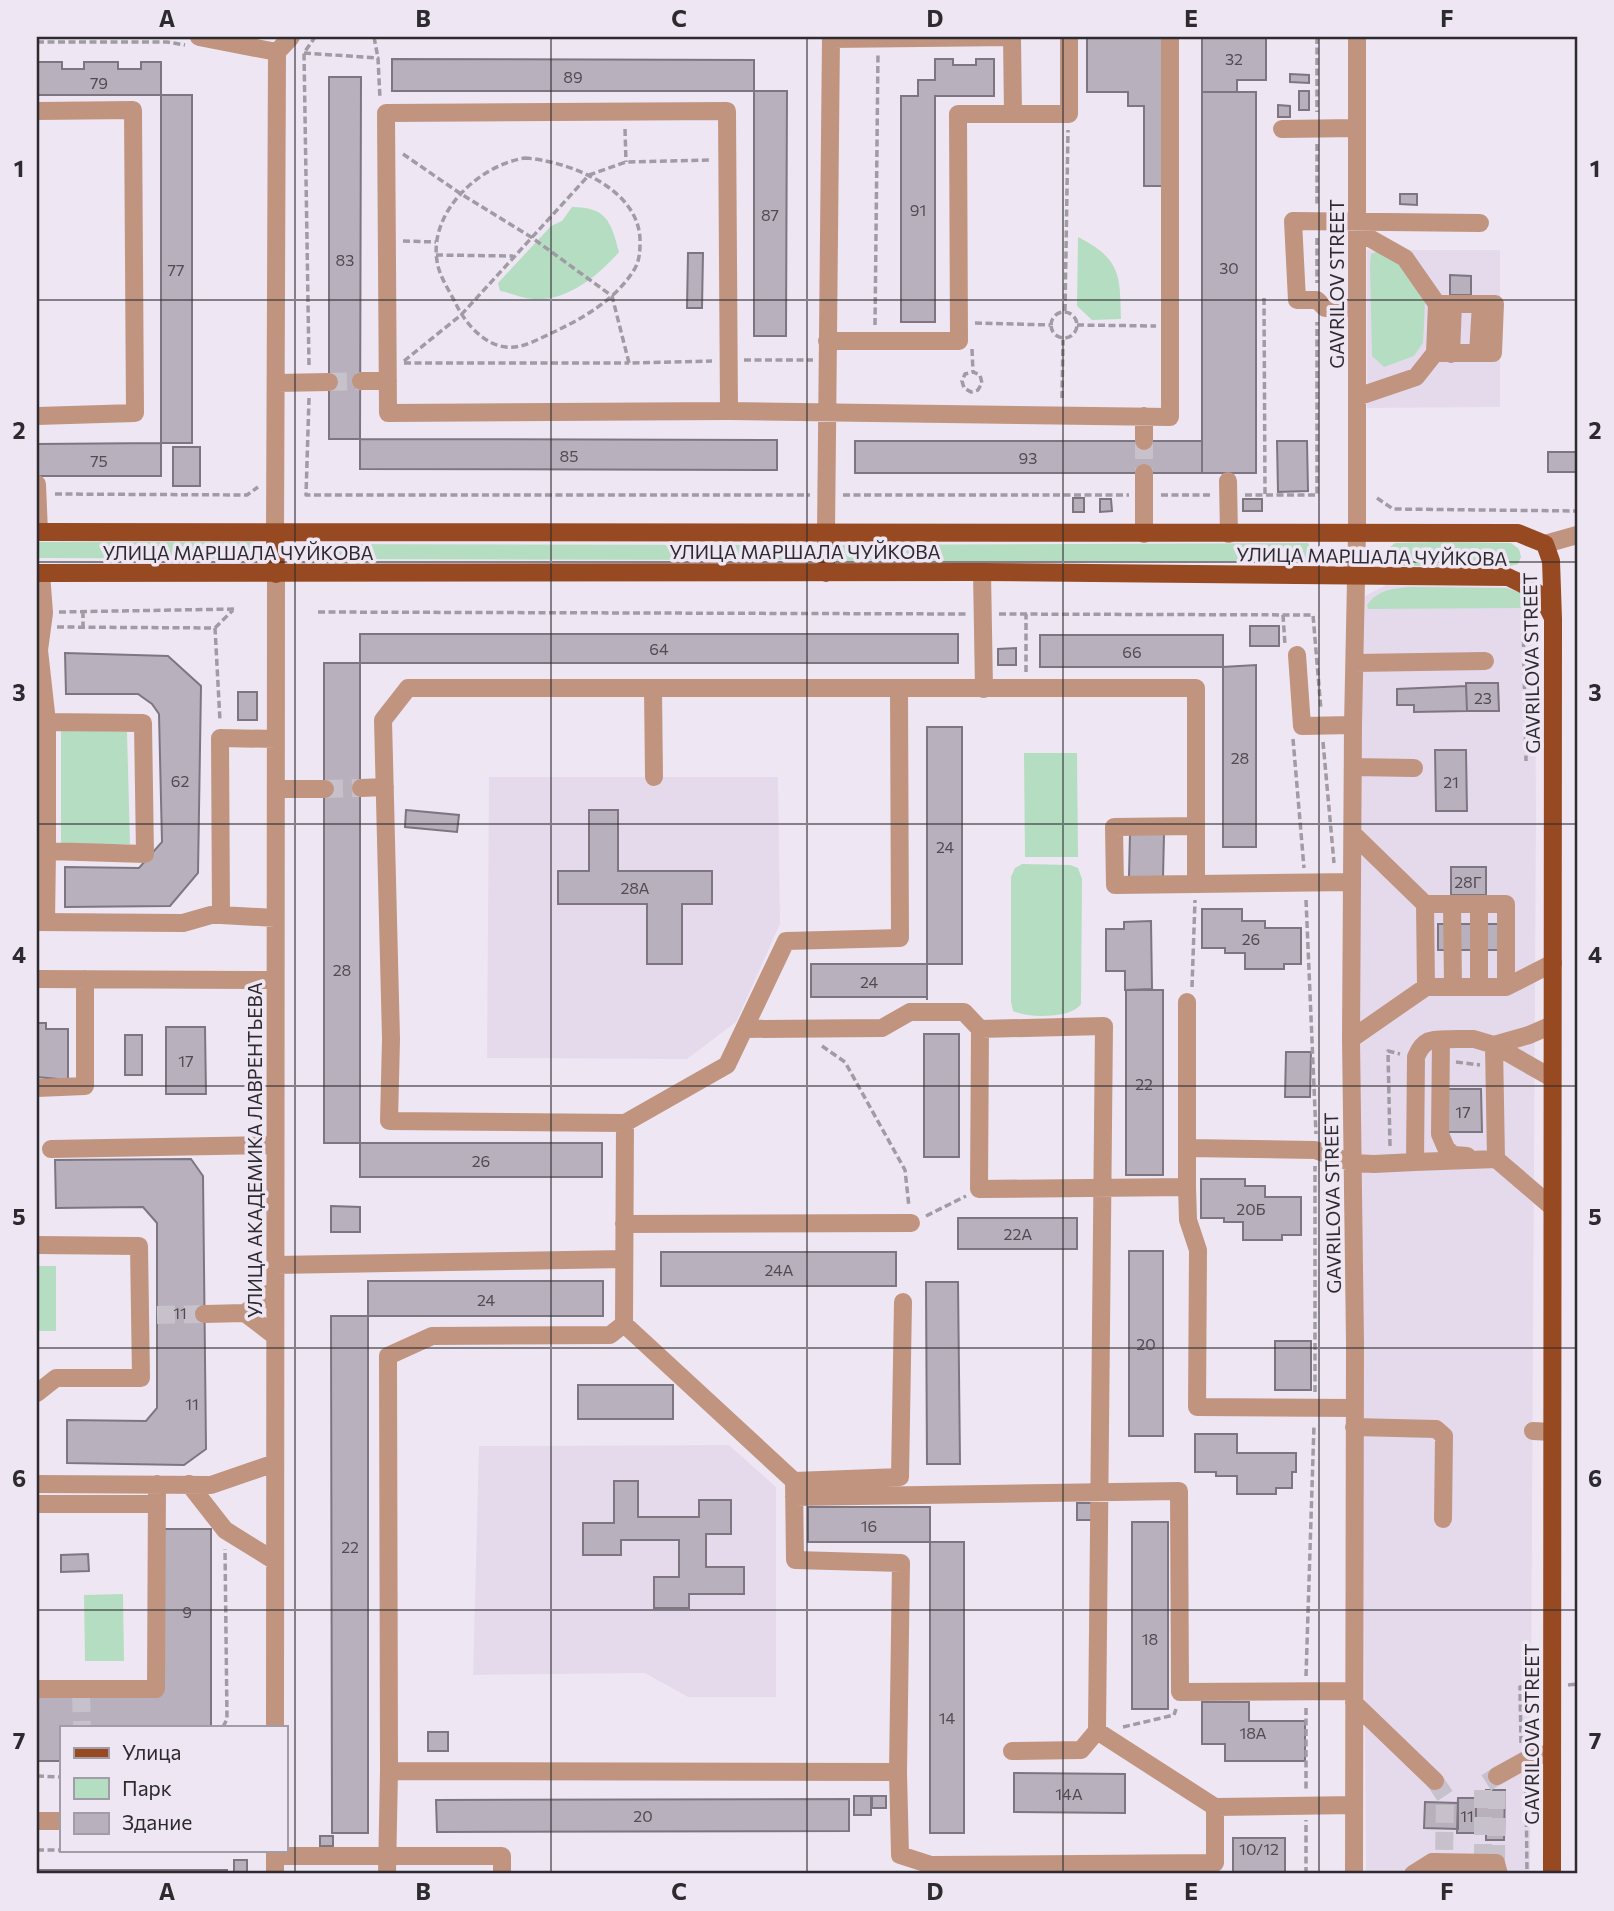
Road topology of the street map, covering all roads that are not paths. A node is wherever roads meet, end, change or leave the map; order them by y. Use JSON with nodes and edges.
{"nodes":[{"id":1,"x":291,"y":37,"type":"edge"},
{"id":2,"x":1012,"y":37,"type":"edge"},
{"id":3,"x":1069,"y":37,"type":"edge"},
{"id":4,"x":1170,"y":37,"type":"edge"},
{"id":5,"x":1357,"y":37,"type":"edge"},
{"id":6,"x":831,"y":38,"type":"edge"},
{"id":7,"x":878,"y":38,"type":"edge"},
{"id":8,"x":196,"y":42,"type":"edge"},
{"id":9,"x":277,"y":51,"type":"junction"},
{"id":10,"x":37,"y":111,"type":"edge"},
{"id":11,"x":1013,"y":114,"type":"junction"},
{"id":12,"x":1357,"y":128,"type":"junction"},
{"id":13,"x":1282,"y":129,"type":"dead end"},
{"id":14,"x":1480,"y":223,"type":"dead end"},
{"id":15,"x":1357,"y":226,"type":"junction"},
{"id":16,"x":1445,"y":304,"type":"junction"},
{"id":17,"x":1357,"y":308,"type":"junction"},
{"id":18,"x":827,"y":341,"type":"junction"},
{"id":19,"x":1443,"y":353,"type":"junction"},
{"id":20,"x":393,"y":369,"type":"junction"},
{"id":21,"x":328,"y":382,"type":"tunnel mouth"},
{"id":22,"x":360,"y":382,"type":"tunnel mouth"},
{"id":23,"x":277,"y":383,"type":"junction"},
{"id":24,"x":1357,"y":397,"type":"junction"},
{"id":25,"x":729,"y":411,"type":"junction"},
{"id":26,"x":826,"y":412,"type":"junction"},
{"id":27,"x":37,"y":416,"type":"edge"},
{"id":28,"x":1144,"y":416,"type":"junction"},
{"id":29,"x":1144,"y":441,"type":"tunnel mouth"},
{"id":30,"x":1144,"y":473,"type":"tunnel mouth"},
{"id":31,"x":1228,"y":481,"type":"dead end"},
{"id":32,"x":37,"y":484,"type":"edge"},
{"id":33,"x":37,"y":494,"type":"edge"},
{"id":34,"x":38,"y":531,"type":"edge"},
{"id":35,"x":1357,"y":532,"type":"junction"},
{"id":36,"x":275,"y":533,"type":"junction"},
{"id":37,"x":826,"y":534,"type":"junction"},
{"id":38,"x":1144,"y":534,"type":"junction"},
{"id":39,"x":1229,"y":534,"type":"junction"},
{"id":40,"x":1577,"y":535,"type":"edge"},
{"id":41,"x":1545,"y":544,"type":"junction"},
{"id":42,"x":982,"y":572,"type":"junction"},
{"id":43,"x":39,"y":573,"type":"edge"},
{"id":44,"x":826,"y":573,"type":"junction"},
{"id":45,"x":276,"y":574,"type":"junction"},
{"id":46,"x":1355,"y":575,"type":"junction"},
{"id":47,"x":1553,"y":619,"type":"junction"},
{"id":48,"x":38,"y":651,"type":"edge"},
{"id":49,"x":1292,"y":655,"type":"road end"},
{"id":50,"x":1485,"y":661,"type":"dead end"},
{"id":51,"x":1355,"y":663,"type":"junction"},
{"id":52,"x":653,"y":689,"type":"junction"},
{"id":53,"x":984,"y":689,"type":"junction"},
{"id":54,"x":900,"y":690,"type":"junction"},
{"id":55,"x":47,"y":722,"type":"junction"},
{"id":56,"x":1353,"y":725,"type":"junction"},
{"id":57,"x":276,"y":739,"type":"junction"},
{"id":58,"x":1353,"y":767,"type":"junction"},
{"id":59,"x":1415,"y":768,"type":"dead end"},
{"id":60,"x":653,"y":777,"type":"dead end"},
{"id":61,"x":385,"y":787,"type":"junction"},
{"id":62,"x":361,"y":788,"type":"tunnel mouth"},
{"id":63,"x":276,"y":789,"type":"junction"},
{"id":64,"x":325,"y":789,"type":"tunnel mouth"},
{"id":65,"x":1196,"y":826,"type":"junction"},
{"id":66,"x":1353,"y":834,"type":"junction"},
{"id":67,"x":47,"y":851,"type":"junction"},
{"id":68,"x":1344,"y":883,"type":"junction"},
{"id":69,"x":1196,"y":884,"type":"junction"},
{"id":70,"x":1424,"y":904,"type":"junction"},
{"id":71,"x":1452,"y":904,"type":"junction"},
{"id":72,"x":1479,"y":904,"type":"junction"},
{"id":73,"x":220,"y":915,"type":"junction"},
{"id":74,"x":275,"y":918,"type":"junction"},
{"id":75,"x":41,"y":922,"type":"edge"},
{"id":76,"x":1553,"y":963,"type":"junction"},
{"id":77,"x":37,"y":979,"type":"edge"},
{"id":78,"x":85,"y":979,"type":"junction"},
{"id":79,"x":275,"y":980,"type":"junction"},
{"id":80,"x":1426,"y":987,"type":"junction"},
{"id":81,"x":1453,"y":987,"type":"junction"},
{"id":82,"x":1479,"y":987,"type":"junction"},
{"id":83,"x":1506,"y":987,"type":"junction"},
{"id":84,"x":1187,"y":1002,"type":"road end"},
{"id":85,"x":1552,"y":1026,"type":"junction"},
{"id":86,"x":745,"y":1028,"type":"junction"},
{"id":87,"x":980,"y":1029,"type":"junction"},
{"id":88,"x":1351,"y":1039,"type":"junction"},
{"id":89,"x":1433,"y":1041,"type":"junction"},
{"id":90,"x":1491,"y":1044,"type":"junction"},
{"id":91,"x":1552,"y":1078,"type":"junction"},
{"id":92,"x":37,"y":1088,"type":"edge"},
{"id":93,"x":625,"y":1123,"type":"junction"},
{"id":94,"x":275,"y":1145,"type":"junction"},
{"id":95,"x":1187,"y":1148,"type":"junction"},
{"id":96,"x":51,"y":1149,"type":"dead end"},
{"id":97,"x":1496,"y":1159,"type":"junction"},
{"id":98,"x":1415,"y":1161,"type":"junction"},
{"id":99,"x":1353,"y":1163,"type":"junction"},
{"id":100,"x":1187,"y":1187,"type":"junction"},
{"id":101,"x":1102,"y":1188,"type":"junction"},
{"id":102,"x":1552,"y":1207,"type":"junction"},
{"id":103,"x":624,"y":1223,"type":"junction"},
{"id":104,"x":911,"y":1223,"type":"road end"},
{"id":105,"x":37,"y":1245,"type":"edge"},
{"id":106,"x":624,"y":1259,"type":"junction"},
{"id":107,"x":275,"y":1265,"type":"junction"},
{"id":108,"x":275,"y":1289,"type":"junction"},
{"id":109,"x":902,"y":1302,"type":"dead end"},
{"id":110,"x":245,"y":1313,"type":"junction"},
{"id":111,"x":204,"y":1314,"type":"tunnel mouth"},
{"id":112,"x":624,"y":1324,"type":"junction"},
{"id":113,"x":275,"y":1336,"type":"junction"},
{"id":114,"x":37,"y":1393,"type":"edge"},
{"id":115,"x":1354,"y":1408,"type":"junction"},
{"id":116,"x":1354,"y":1427,"type":"junction"},
{"id":117,"x":1533,"y":1431,"type":"dead end"},
{"id":118,"x":1552,"y":1432,"type":"junction"},
{"id":119,"x":275,"y":1463,"type":"junction"},
{"id":120,"x":37,"y":1483,"type":"edge"},
{"id":121,"x":157,"y":1484,"type":"junction"},
{"id":122,"x":189,"y":1484,"type":"junction"},
{"id":123,"x":794,"y":1489,"type":"junction"},
{"id":124,"x":1099,"y":1492,"type":"junction"},
{"id":125,"x":37,"y":1504,"type":"edge"},
{"id":126,"x":157,"y":1504,"type":"junction"},
{"id":127,"x":1443,"y":1519,"type":"dead end"},
{"id":128,"x":275,"y":1561,"type":"junction"},
{"id":129,"x":37,"y":1689,"type":"edge"},
{"id":130,"x":1354,"y":1697,"type":"junction"},
{"id":131,"x":275,"y":1726,"type":"edge"},
{"id":132,"x":1097,"y":1731,"type":"junction"},
{"id":133,"x":1012,"y":1751,"type":"dead end"},
{"id":134,"x":1552,"y":1752,"type":"junction"},
{"id":135,"x":389,"y":1771,"type":"junction"},
{"id":136,"x":898,"y":1772,"type":"junction"},
{"id":137,"x":1497,"y":1776,"type":"dead end"},
{"id":138,"x":1435,"y":1781,"type":"tunnel mouth"},
{"id":139,"x":1354,"y":1805,"type":"junction"},
{"id":140,"x":1215,"y":1807,"type":"junction"},
{"id":141,"x":37,"y":1821,"type":"edge"},
{"id":142,"x":60,"y":1821,"type":"edge"},
{"id":143,"x":275,"y":1860,"type":"edge"},
{"id":144,"x":387,"y":1866,"type":"edge"},
{"id":145,"x":1498,"y":1868,"type":"edge"},
{"id":146,"x":931,"y":1870,"type":"edge"},
{"id":147,"x":502,"y":1874,"type":"edge"},
{"id":148,"x":1354,"y":1874,"type":"edge"},
{"id":149,"x":1413,"y":1874,"type":"edge"},
{"id":150,"x":1552,"y":1874,"type":"edge"}],
"edges":[{"from":1,"to":9,"type":"street"},
{"from":2,"to":7,"type":"street"},
{"from":2,"to":11,"type":"street"},
{"from":3,"to":11,"type":"street"},
{"from":4,"to":28,"type":"street"},
{"from":5,"to":12,"type":"street","name":"GAVRILOV STREET"},
{"from":6,"to":7,"type":"street"},
{"from":6,"to":18,"type":"street"},
{"from":8,"to":9,"type":"street"},
{"from":9,"to":23,"type":"street"},
{"from":10,"to":27,"type":"street"},
{"from":11,"to":18,"type":"street"},
{"from":12,"to":13,"type":"street"},
{"from":12,"to":15,"type":"street","name":"GAVRILOV STREET"},
{"from":14,"to":15,"type":"street"},
{"from":15,"to":16,"type":"street"},
{"from":15,"to":17,"type":"street","name":"GAVRILOV STREET"},
{"from":15,"to":17,"type":"street"},
{"from":16,"to":19,"type":"street"},
{"from":16,"to":19,"type":"street"},
{"from":17,"to":24,"type":"street","name":"GAVRILOV STREET"},
{"from":18,"to":26,"type":"street"},
{"from":19,"to":24,"type":"street"},
{"from":20,"to":22,"type":"street"},
{"from":20,"to":25,"type":"street"},
{"from":20,"to":25,"type":"street"},
{"from":21,"to":23,"type":"street"},
{"from":23,"to":36,"type":"street"},
{"from":24,"to":35,"type":"street","name":"GAVRILOV STREET"},
{"from":25,"to":26,"type":"street"},
{"from":26,"to":28,"type":"street"},
{"from":26,"to":37,"type":"street"},
{"from":28,"to":29,"type":"street"},
{"from":30,"to":38,"type":"street"},
{"from":31,"to":39,"type":"street"},
{"from":32,"to":33,"type":"street"},
{"from":33,"to":34,"type":"street"},
{"from":34,"to":36,"type":"main road","name":"УЛИЦА МАРШАЛА ЧУЙКОВА"},
{"from":35,"to":39,"type":"main road","name":"УЛИЦА МАРШАЛА ЧУЙКОВА"},
{"from":35,"to":41,"type":"main road","name":"УЛИЦА МАРШАЛА ЧУЙКОВА"},
{"from":35,"to":46,"type":"street","name":"GAVRILOVA STREET"},
{"from":36,"to":37,"type":"main road","name":"УЛИЦА МАРШАЛА ЧУЙКОВА"},
{"from":36,"to":45,"type":"main road"},
{"from":37,"to":38,"type":"main road","name":"УЛИЦА МАРШАЛА ЧУЙКОВА"},
{"from":37,"to":44,"type":"main road"},
{"from":38,"to":39,"type":"main road","name":"УЛИЦА МАРШАЛА ЧУЙКОВА"},
{"from":40,"to":41,"type":"street"},
{"from":41,"to":47,"type":"main road","name":"GAVRILOVA STREET"},
{"from":42,"to":44,"type":"main road","name":"УЛИЦА МАРШАЛА ЧУЙКОВА"},
{"from":42,"to":46,"type":"main road","name":"УЛИЦА МАРШАЛА ЧУЙКОВА"},
{"from":42,"to":53,"type":"street"},
{"from":43,"to":45,"type":"main road","name":"УЛИЦА МАРШАЛА ЧУЙКОВА"},
{"from":43,"to":48,"type":"street"},
{"from":44,"to":45,"type":"main road","name":"УЛИЦА МАРШАЛА ЧУЙКОВА"},
{"from":45,"to":57,"type":"street","name":"УЛИЦА АКАДЕМИКА ЛАВРЕНТЬЕВА"},
{"from":46,"to":47,"type":"main road","name":"УЛИЦА МАРШАЛА ЧУЙКОВА"},
{"from":46,"to":51,"type":"street","name":"GAVRILOVA STREET"},
{"from":47,"to":76,"type":"main road","name":"GAVRILOVA STREET"},
{"from":48,"to":55,"type":"street"},
{"from":49,"to":56,"type":"street"},
{"from":50,"to":51,"type":"street"},
{"from":51,"to":56,"type":"street","name":"GAVRILOVA STREET"},
{"from":52,"to":54,"type":"street"},
{"from":52,"to":60,"type":"street"},
{"from":52,"to":61,"type":"street"},
{"from":53,"to":54,"type":"street"},
{"from":53,"to":65,"type":"street"},
{"from":54,"to":86,"type":"street"},
{"from":55,"to":67,"type":"street"},
{"from":55,"to":67,"type":"street"},
{"from":56,"to":58,"type":"street","name":"GAVRILOVA STREET"},
{"from":57,"to":63,"type":"street","name":"УЛИЦА АКАДЕМИКА ЛАВРЕНТЬЕВА"},
{"from":57,"to":73,"type":"street"},
{"from":58,"to":59,"type":"street"},
{"from":58,"to":66,"type":"street","name":"GAVRILOVA STREET"},
{"from":61,"to":62,"type":"street"},
{"from":61,"to":93,"type":"street"},
{"from":63,"to":64,"type":"street"},
{"from":63,"to":74,"type":"street","name":"УЛИЦА АКАДЕМИКА ЛАВРЕНТЬЕВА"},
{"from":65,"to":69,"type":"street"},
{"from":65,"to":69,"type":"street"},
{"from":66,"to":68,"type":"street","name":"GAVRILOVA STREET"},
{"from":66,"to":70,"type":"street"},
{"from":67,"to":75,"type":"street"},
{"from":68,"to":69,"type":"street"},
{"from":68,"to":88,"type":"street","name":"GAVRILOVA STREET"},
{"from":70,"to":71,"type":"street"},
{"from":70,"to":80,"type":"street"},
{"from":71,"to":72,"type":"street"},
{"from":71,"to":81,"type":"street"},
{"from":72,"to":82,"type":"street"},
{"from":72,"to":83,"type":"street"},
{"from":73,"to":74,"type":"street"},
{"from":73,"to":75,"type":"street"},
{"from":74,"to":79,"type":"street","name":"УЛИЦА АКАДЕМИКА ЛАВРЕНТЬЕВА"},
{"from":76,"to":83,"type":"street"},
{"from":76,"to":85,"type":"main road","name":"GAVRILOVA STREET"},
{"from":77,"to":78,"type":"street"},
{"from":78,"to":79,"type":"street"},
{"from":78,"to":92,"type":"street"},
{"from":79,"to":94,"type":"street","name":"УЛИЦА АКАДЕМИКА ЛАВРЕНТЬЕВА"},
{"from":80,"to":81,"type":"street"},
{"from":80,"to":88,"type":"street"},
{"from":81,"to":82,"type":"street"},
{"from":82,"to":83,"type":"street"},
{"from":84,"to":95,"type":"street"},
{"from":85,"to":90,"type":"street"},
{"from":85,"to":91,"type":"main road","name":"GAVRILOVA STREET"},
{"from":86,"to":87,"type":"street"},
{"from":86,"to":93,"type":"street"},
{"from":87,"to":101,"type":"street"},
{"from":87,"to":101,"type":"street"},
{"from":88,"to":99,"type":"street","name":"GAVRILOVA STREET"},
{"from":89,"to":90,"type":"street"},
{"from":89,"to":90,"type":"street"},
{"from":89,"to":98,"type":"street"},
{"from":90,"to":91,"type":"street"},
{"from":90,"to":97,"type":"street"},
{"from":91,"to":102,"type":"main road","name":"GAVRILOVA STREET"},
{"from":93,"to":103,"type":"street"},
{"from":94,"to":96,"type":"street"},
{"from":94,"to":107,"type":"street","name":"УЛИЦА АКАДЕМИКА ЛАВРЕНТЬЕВА"},
{"from":95,"to":99,"type":"street"},
{"from":95,"to":100,"type":"street"},
{"from":97,"to":98,"type":"street"},
{"from":97,"to":102,"type":"street"},
{"from":98,"to":99,"type":"street"},
{"from":99,"to":115,"type":"street","name":"GAVRILOVA STREET"},
{"from":100,"to":101,"type":"street"},
{"from":100,"to":115,"type":"street"},
{"from":101,"to":124,"type":"street"},
{"from":102,"to":118,"type":"main road","name":"GAVRILOVA STREET"},
{"from":103,"to":104,"type":"street"},
{"from":103,"to":106,"type":"street"},
{"from":105,"to":114,"type":"street"},
{"from":106,"to":107,"type":"street"},
{"from":106,"to":112,"type":"street"},
{"from":107,"to":108,"type":"street","name":"УЛИЦА АКАДЕМИКА ЛАВРЕНТЬЕВА"},
{"from":108,"to":110,"type":"street"},
{"from":108,"to":113,"type":"street","name":"УЛИЦА АКАДЕМИКА ЛАВРЕНТЬЕВА"},
{"from":109,"to":123,"type":"street"},
{"from":110,"to":111,"type":"street"},
{"from":110,"to":113,"type":"street"},
{"from":112,"to":123,"type":"street"},
{"from":112,"to":135,"type":"street"},
{"from":113,"to":119,"type":"street","name":"УЛИЦА АКАДЕМИКА ЛАВРЕНТЬЕВА"},
{"from":115,"to":116,"type":"street","name":"GAVRILOVA STREET"},
{"from":116,"to":127,"type":"street"},
{"from":116,"to":130,"type":"street","name":"GAVRILOVA STREET"},
{"from":117,"to":118,"type":"street"},
{"from":118,"to":134,"type":"main road","name":"GAVRILOVA STREET"},
{"from":119,"to":122,"type":"street"},
{"from":119,"to":128,"type":"street","name":"УЛИЦА АКАДЕМИКА ЛАВРЕНТЬЕВА"},
{"from":120,"to":121,"type":"street"},
{"from":121,"to":122,"type":"street"},
{"from":121,"to":126,"type":"street"},
{"from":122,"to":128,"type":"street"},
{"from":123,"to":124,"type":"street"},
{"from":123,"to":136,"type":"street"},
{"from":124,"to":130,"type":"street"},
{"from":124,"to":132,"type":"street"},
{"from":125,"to":126,"type":"street"},
{"from":126,"to":129,"type":"street"},
{"from":128,"to":131,"type":"street","name":"УЛИЦА АКАДЕМИКА ЛАВРЕНТЬЕВА"},
{"from":130,"to":138,"type":"street"},
{"from":130,"to":139,"type":"street","name":"GAVRILOVA STREET"},
{"from":132,"to":133,"type":"street"},
{"from":132,"to":140,"type":"street"},
{"from":134,"to":137,"type":"street"},
{"from":134,"to":150,"type":"main road","name":"GAVRILOVA STREET"},
{"from":135,"to":136,"type":"street"},
{"from":135,"to":144,"type":"street"},
{"from":136,"to":146,"type":"street"},
{"from":139,"to":140,"type":"street"},
{"from":139,"to":148,"type":"street","name":"GAVRILOVA STREET"},
{"from":140,"to":146,"type":"street"},
{"from":141,"to":142,"type":"street"},
{"from":143,"to":144,"type":"street"},
{"from":144,"to":147,"type":"street"},
{"from":145,"to":149,"type":"street"}]}
